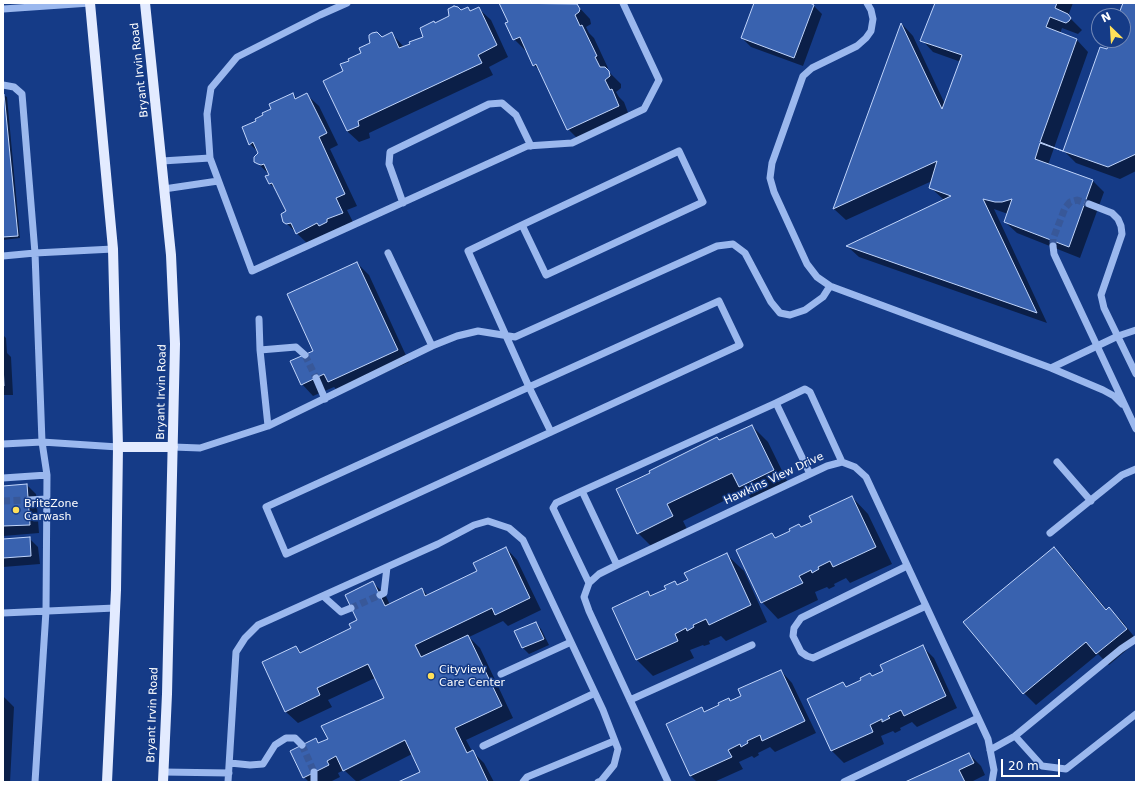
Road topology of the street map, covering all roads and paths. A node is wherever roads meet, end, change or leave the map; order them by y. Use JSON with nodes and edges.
{"nodes":[{"id":1,"x":90,"y":3,"type":"edge"},
{"id":2,"x":145,"y":3,"type":"edge"},
{"id":3,"x":623,"y":3,"type":"edge"},
{"id":4,"x":867,"y":3,"type":"edge"},
{"id":5,"x":345,"y":4,"type":"edge"},
{"id":6,"x":3,"y":9,"type":"edge"},
{"id":7,"x":3,"y":84,"type":"edge"},
{"id":8,"x":530,"y":146,"type":"junction"},
{"id":9,"x":210,"y":158,"type":"junction"},
{"id":10,"x":162,"y":162,"type":"junction"},
{"id":11,"x":218,"y":181,"type":"junction"},
{"id":12,"x":164,"y":189,"type":"junction"},
{"id":13,"x":403,"y":203,"type":"junction"},
{"id":14,"x":1089,"y":204,"type":"tunnel mouth"},
{"id":15,"x":522,"y":225,"type":"junction"},
{"id":16,"x":1053,"y":246,"type":"tunnel mouth"},
{"id":17,"x":113,"y":249,"type":"junction"},
{"id":18,"x":35,"y":253,"type":"junction"},
{"id":19,"x":388,"y":253,"type":"dead end"},
{"id":20,"x":3,"y":256,"type":"edge"},
{"id":21,"x":830,"y":286,"type":"junction"},
{"id":22,"x":259,"y":319,"type":"dead end"},
{"id":23,"x":1136,"y":330,"type":"edge"},
{"id":24,"x":506,"y":335,"type":"junction"},
{"id":25,"x":1118,"y":336,"type":"junction"},
{"id":26,"x":432,"y":346,"type":"junction"},
{"id":27,"x":1097,"y":346,"type":"junction"},
{"id":28,"x":260,"y":350,"type":"junction"},
{"id":29,"x":305,"y":355,"type":"tunnel mouth"},
{"id":30,"x":1051,"y":368,"type":"junction"},
{"id":31,"x":1136,"y":374,"type":"edge"},
{"id":32,"x":316,"y":378,"type":"tunnel mouth"},
{"id":33,"x":529,"y":386,"type":"junction"},
{"id":34,"x":324,"y":398,"type":"junction"},
{"id":35,"x":776,"y":403,"type":"junction"},
{"id":36,"x":1130,"y":417,"type":"junction"},
{"id":37,"x":268,"y":426,"type":"junction"},
{"id":38,"x":1136,"y":428,"type":"edge"},
{"id":39,"x":551,"y":432,"type":"junction"},
{"id":40,"x":42,"y":442,"type":"junction"},
{"id":41,"x":3,"y":444,"type":"edge"},
{"id":42,"x":118,"y":447,"type":"junction"},
{"id":43,"x":173,"y":447,"type":"junction"},
{"id":44,"x":842,"y":462,"type":"junction"},
{"id":45,"x":1057,"y":462,"type":"dead end"},
{"id":46,"x":1136,"y":469,"type":"edge"},
{"id":47,"x":810,"y":474,"type":"junction"},
{"id":48,"x":48,"y":475,"type":"junction"},
{"id":49,"x":3,"y":478,"type":"edge"},
{"id":50,"x":582,"y":491,"type":"junction"},
{"id":51,"x":47,"y":498,"type":"junction"},
{"id":52,"x":29,"y":500,"type":"tunnel mouth"},
{"id":53,"x":1091,"y":501,"type":"junction"},
{"id":54,"x":1050,"y":533,"type":"dead end"},
{"id":55,"x":617,"y":566,"type":"junction"},
{"id":56,"x":907,"y":566,"type":"junction"},
{"id":57,"x":388,"y":567,"type":"junction"},
{"id":58,"x":589,"y":583,"type":"junction"},
{"id":59,"x":380,"y":595,"type":"dead end"},
{"id":60,"x":323,"y":596,"type":"junction"},
{"id":61,"x":926,"y":606,"type":"junction"},
{"id":62,"x":115,"y":608,"type":"junction"},
{"id":63,"x":351,"y":608,"type":"tunnel mouth"},
{"id":64,"x":46,"y":611,"type":"junction"},
{"id":65,"x":3,"y":613,"type":"edge"},
{"id":66,"x":1136,"y":639,"type":"edge"},
{"id":67,"x":571,"y":642,"type":"junction"},
{"id":68,"x":752,"y":645,"type":"dead end"},
{"id":69,"x":501,"y":674,"type":"dead end"},
{"id":70,"x":595,"y":693,"type":"junction"},
{"id":71,"x":630,"y":700,"type":"junction"},
{"id":72,"x":1136,"y":714,"type":"edge"},
{"id":73,"x":978,"y":718,"type":"junction"},
{"id":74,"x":1015,"y":736,"type":"junction"},
{"id":75,"x":614,"y":741,"type":"junction"},
{"id":76,"x":302,"y":745,"type":"dead end"},
{"id":77,"x":483,"y":746,"type":"dead end"},
{"id":78,"x":990,"y":750,"type":"junction"},
{"id":79,"x":230,"y":763,"type":"junction"},
{"id":80,"x":314,"y":772,"type":"tunnel mouth"},
{"id":81,"x":229,"y":773,"type":"junction"},
{"id":82,"x":163,"y":777,"type":"edge"},
{"id":83,"x":35,"y":782,"type":"edge"},
{"id":84,"x":107,"y":782,"type":"edge"},
{"id":85,"x":228,"y":782,"type":"edge"},
{"id":86,"x":314,"y":782,"type":"edge"},
{"id":87,"x":523,"y":782,"type":"edge"},
{"id":88,"x":598,"y":782,"type":"edge"},
{"id":89,"x":668,"y":782,"type":"edge"},
{"id":90,"x":844,"y":782,"type":"edge"},
{"id":91,"x":992,"y":782,"type":"edge"}],
"edges":[{"from":1,"to":6,"type":"street"},
{"from":1,"to":17,"type":"main road"},
{"from":2,"to":10,"type":"main road","name":"Bryant Irvin Road"},
{"from":3,"to":8,"type":"street"},
{"from":4,"to":21,"type":"street"},
{"from":5,"to":9,"type":"street"},
{"from":7,"to":18,"type":"street"},
{"from":8,"to":13,"type":"street"},
{"from":8,"to":13,"type":"street"},
{"from":9,"to":10,"type":"street"},
{"from":9,"to":11,"type":"street"},
{"from":10,"to":12,"type":"main road","name":"Bryant Irvin Road"},
{"from":11,"to":12,"type":"street"},
{"from":11,"to":13,"type":"street"},
{"from":12,"to":43,"type":"main road","name":"Bryant Irvin Road"},
{"from":14,"to":25,"type":"street"},
{"from":15,"to":15,"type":"street"},
{"from":15,"to":24,"type":"street"},
{"from":16,"to":27,"type":"street"},
{"from":17,"to":18,"type":"street"},
{"from":17,"to":42,"type":"main road"},
{"from":18,"to":20,"type":"street"},
{"from":18,"to":40,"type":"street"},
{"from":19,"to":26,"type":"street"},
{"from":21,"to":24,"type":"street"},
{"from":21,"to":30,"type":"street"},
{"from":22,"to":28,"type":"street"},
{"from":23,"to":25,"type":"street"},
{"from":24,"to":26,"type":"street"},
{"from":24,"to":33,"type":"street"},
{"from":25,"to":27,"type":"street"},
{"from":25,"to":31,"type":"street"},
{"from":26,"to":34,"type":"street"},
{"from":27,"to":30,"type":"street"},
{"from":27,"to":36,"type":"street"},
{"from":28,"to":29,"type":"street"},
{"from":28,"to":37,"type":"street"},
{"from":30,"to":36,"type":"street"},
{"from":32,"to":34,"type":"street"},
{"from":33,"to":39,"type":"street"},
{"from":33,"to":39,"type":"street"},
{"from":33,"to":39,"type":"street"},
{"from":34,"to":37,"type":"street"},
{"from":35,"to":44,"type":"street"},
{"from":35,"to":47,"type":"street"},
{"from":35,"to":50,"type":"street"},
{"from":36,"to":38,"type":"street"},
{"from":37,"to":43,"type":"street"},
{"from":40,"to":41,"type":"street"},
{"from":40,"to":42,"type":"street"},
{"from":40,"to":48,"type":"street"},
{"from":42,"to":43,"type":"main road"},
{"from":42,"to":62,"type":"main road"},
{"from":43,"to":82,"type":"main road","name":"Bryant Irvin Road"},
{"from":44,"to":47,"type":"street","name":"Hawkins View Drive"},
{"from":44,"to":56,"type":"street","name":"Hawkins View Drive"},
{"from":45,"to":53,"type":"street"},
{"from":46,"to":53,"type":"street"},
{"from":47,"to":55,"type":"street","name":"Hawkins View Drive"},
{"from":48,"to":49,"type":"street"},
{"from":48,"to":51,"type":"street"},
{"from":50,"to":55,"type":"street"},
{"from":50,"to":58,"type":"street"},
{"from":51,"to":52,"type":"street"},
{"from":51,"to":64,"type":"street"},
{"from":53,"to":54,"type":"street"},
{"from":55,"to":58,"type":"street","name":"Hawkins View Drive"},
{"from":56,"to":61,"type":"street","name":"Hawkins View Drive"},
{"from":56,"to":61,"type":"street"},
{"from":57,"to":59,"type":"street"},
{"from":57,"to":60,"type":"street"},
{"from":57,"to":67,"type":"street"},
{"from":58,"to":71,"type":"street"},
{"from":60,"to":63,"type":"street"},
{"from":60,"to":79,"type":"street"},
{"from":61,"to":73,"type":"street","name":"Hawkins View Drive"},
{"from":62,"to":64,"type":"street"},
{"from":62,"to":84,"type":"main road"},
{"from":64,"to":65,"type":"street"},
{"from":64,"to":83,"type":"street"},
{"from":66,"to":74,"type":"street"},
{"from":67,"to":69,"type":"street"},
{"from":67,"to":70,"type":"street"},
{"from":68,"to":71,"type":"street"},
{"from":70,"to":75,"type":"street"},
{"from":70,"to":77,"type":"street"},
{"from":71,"to":89,"type":"street"},
{"from":72,"to":74,"type":"street"},
{"from":73,"to":78,"type":"street","name":"Hawkins View Drive"},
{"from":73,"to":90,"type":"street"},
{"from":74,"to":78,"type":"street"},
{"from":75,"to":87,"type":"street"},
{"from":75,"to":88,"type":"street"},
{"from":76,"to":79,"type":"street"},
{"from":78,"to":91,"type":"street","name":"Hawkins View Drive"},
{"from":79,"to":81,"type":"street"},
{"from":80,"to":86,"type":"street"},
{"from":81,"to":82,"type":"street"},
{"from":81,"to":85,"type":"street"}]}
